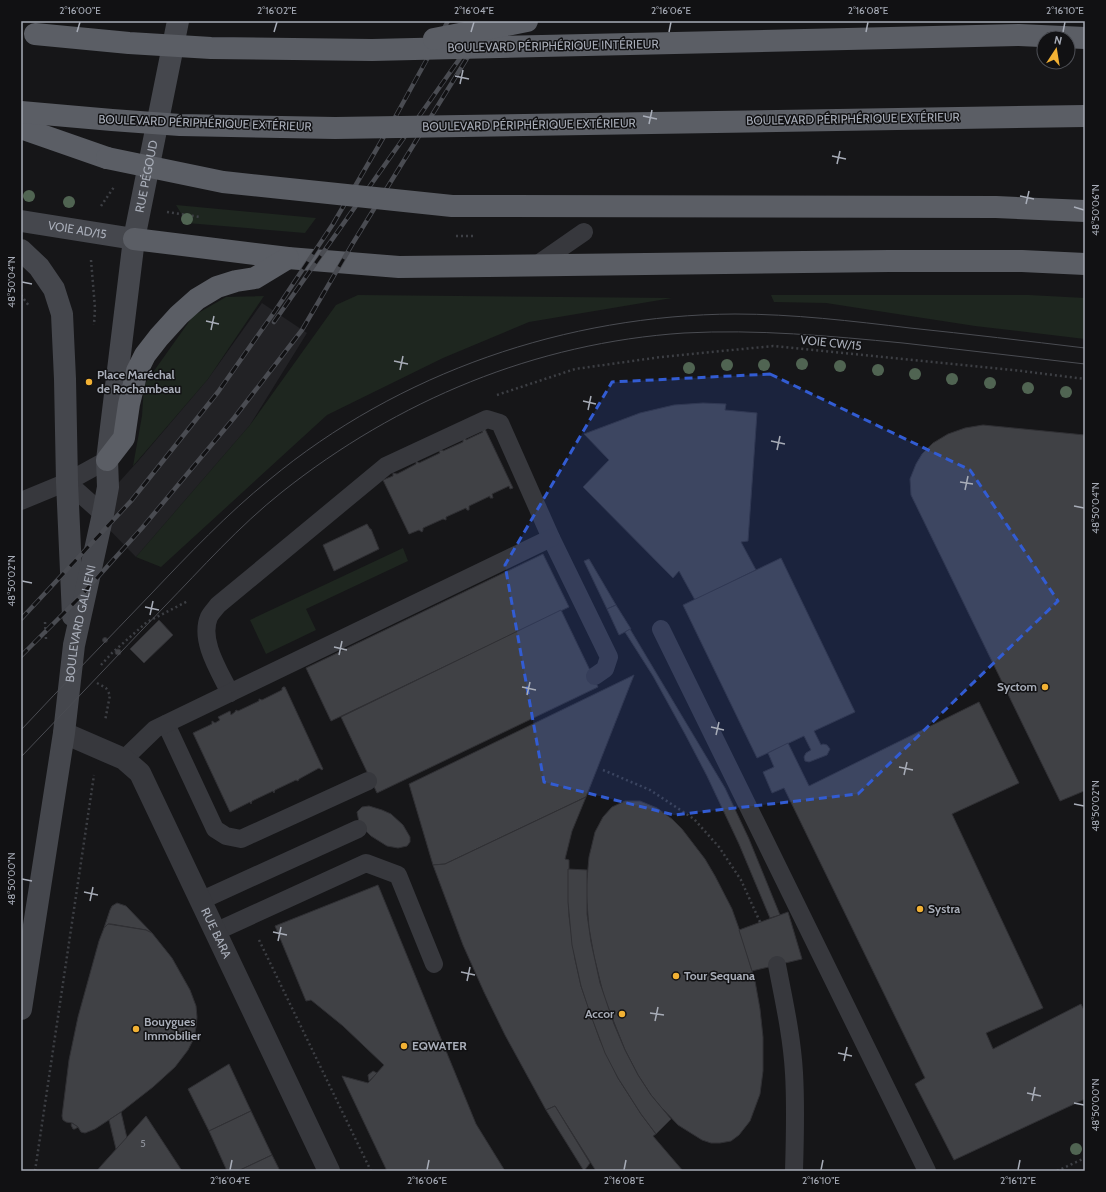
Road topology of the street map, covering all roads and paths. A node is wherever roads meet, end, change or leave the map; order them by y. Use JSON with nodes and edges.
{"nodes":[{"id":1,"x":178,"y":21,"type":"edge"},
{"id":2,"x":527,"y":21,"type":"edge"},
{"id":3,"x":21,"y":32,"type":"edge"},
{"id":4,"x":1085,"y":38,"type":"edge"},
{"id":5,"x":372,"y":50,"type":"junction"},
{"id":6,"x":21,"y":112,"type":"edge"},
{"id":7,"x":1085,"y":116,"type":"edge"},
{"id":8,"x":21,"y":128,"type":"edge"},
{"id":9,"x":161,"y":211,"type":"dead end"},
{"id":10,"x":1085,"y":211,"type":"edge"},
{"id":11,"x":207,"y":218,"type":"dead end"},
{"id":12,"x":21,"y":221,"type":"edge"},
{"id":13,"x":584,"y":232,"type":"dead end"},
{"id":14,"x":474,"y":236,"type":"dead end"},
{"id":15,"x":450,"y":237,"type":"dead end"},
{"id":16,"x":134,"y":239,"type":"junction"},
{"id":17,"x":21,"y":250,"type":"edge"},
{"id":18,"x":288,"y":258,"type":"junction"},
{"id":19,"x":1085,"y":264,"type":"edge"},
{"id":20,"x":535,"y":266,"type":"junction"},
{"id":21,"x":575,"y":369,"type":"dead end"},
{"id":22,"x":1085,"y":380,"type":"edge"},
{"id":23,"x":107,"y":460,"type":"junction"},
{"id":24,"x":67,"y":482,"type":"junction"},
{"id":25,"x":21,"y":502,"type":"edge"},
{"id":26,"x":103,"y":514,"type":"junction"},
{"id":27,"x":551,"y":538,"type":"junction"},
{"id":28,"x":661,"y":629,"type":"dead end"},
{"id":29,"x":74,"y":645,"type":"junction"},
{"id":30,"x":595,"y":676,"type":"dead end"},
{"id":31,"x":230,"y":693,"type":"junction"},
{"id":32,"x":109,"y":704,"type":"dead end"},
{"id":33,"x":166,"y":724,"type":"junction"},
{"id":34,"x":64,"y":733,"type":"junction"},
{"id":35,"x":99,"y":748,"type":"junction"},
{"id":36,"x":124,"y":759,"type":"junction"},
{"id":37,"x":603,"y":770,"type":"dead end"},
{"id":38,"x":368,"y":781,"type":"dead end"},
{"id":39,"x":358,"y":829,"type":"dead end"},
{"id":40,"x":200,"y":900,"type":"junction"},
{"id":41,"x":760,"y":922,"type":"dead end"},
{"id":42,"x":215,"y":932,"type":"junction"},
{"id":43,"x":227,"y":957,"type":"junction"},
{"id":44,"x":434,"y":964,"type":"dead end"},
{"id":45,"x":777,"y":965,"type":"dead end"},
{"id":46,"x":21,"y":1009,"type":"edge"},
{"id":47,"x":1085,"y":1158,"type":"edge"},
{"id":48,"x":35,"y":1171,"type":"edge"},
{"id":49,"x":329,"y":1171,"type":"edge"},
{"id":50,"x":371,"y":1171,"type":"edge"},
{"id":51,"x":794,"y":1171,"type":"edge"},
{"id":52,"x":927,"y":1171,"type":"edge"},
{"id":53,"x":1057,"y":1171,"type":"edge"}],
"edges":[{"from":1,"to":16,"type":"main road","name":"RUE PÉGOUD"},
{"from":2,"to":5,"type":"highway","bridge":true},
{"from":3,"to":5,"type":"highway","name":"BOULEVARD PÉRIPHÉRIQUE INTÉRIEUR","bridge":true},
{"from":4,"to":5,"type":"highway","name":"BOULEVARD PÉRIPHÉRIQUE INTÉRIEUR","bridge":true},
{"from":6,"to":7,"type":"highway","name":"BOULEVARD PÉRIPHÉRIQUE EXTÉRIEUR","bridge":true},
{"from":8,"to":10,"type":"highway","bridge":true},
{"from":9,"to":11,"type":"path"},
{"from":12,"to":16,"type":"main road","name":"VOIE AD/15"},
{"from":13,"to":20,"type":"lane"},
{"from":14,"to":15,"type":"path"},
{"from":16,"to":18,"type":"highway"},
{"from":16,"to":23,"type":"main road","name":"BOULEVARD GALLIENI"},
{"from":17,"to":24,"type":"main road"},
{"from":18,"to":20,"type":"highway"},
{"from":18,"to":23,"type":"highway"},
{"from":19,"to":20,"type":"highway"},
{"from":21,"to":22,"type":"path","name":"VOIE CW/15"},
{"from":23,"to":24,"type":"lane"},
{"from":23,"to":26,"type":"main road","name":"BOULEVARD GALLIENI"},
{"from":24,"to":25,"type":"lane"},
{"from":24,"to":26,"type":"lane"},
{"from":24,"to":29,"type":"main road"},
{"from":26,"to":29,"type":"main road","name":"BOULEVARD GALLIENI"},
{"from":27,"to":30,"type":"lane"},
{"from":27,"to":31,"type":"lane"},
{"from":27,"to":31,"type":"lane"},
{"from":28,"to":52,"type":"lane"},
{"from":29,"to":34,"type":"main road","name":"BOULEVARD GALLIENI"},
{"from":31,"to":33,"type":"lane"},
{"from":32,"to":35,"type":"path"},
{"from":33,"to":36,"type":"lane"},
{"from":33,"to":38,"type":"lane"},
{"from":34,"to":35,"type":"street","name":"RUE BARA"},
{"from":34,"to":46,"type":"main road","name":"BOULEVARD GALLIENI"},
{"from":35,"to":36,"type":"street","name":"RUE BARA"},
{"from":35,"to":48,"type":"path"},
{"from":36,"to":40,"type":"street","name":"RUE BARA"},
{"from":37,"to":41,"type":"path"},
{"from":39,"to":40,"type":"lane"},
{"from":40,"to":42,"type":"street","name":"RUE BARA"},
{"from":42,"to":43,"type":"street","name":"RUE BARA"},
{"from":42,"to":44,"type":"lane"},
{"from":43,"to":49,"type":"street","name":"RUE BARA"},
{"from":43,"to":50,"type":"path"},
{"from":45,"to":51,"type":"lane"},
{"from":47,"to":53,"type":"path"}]}
